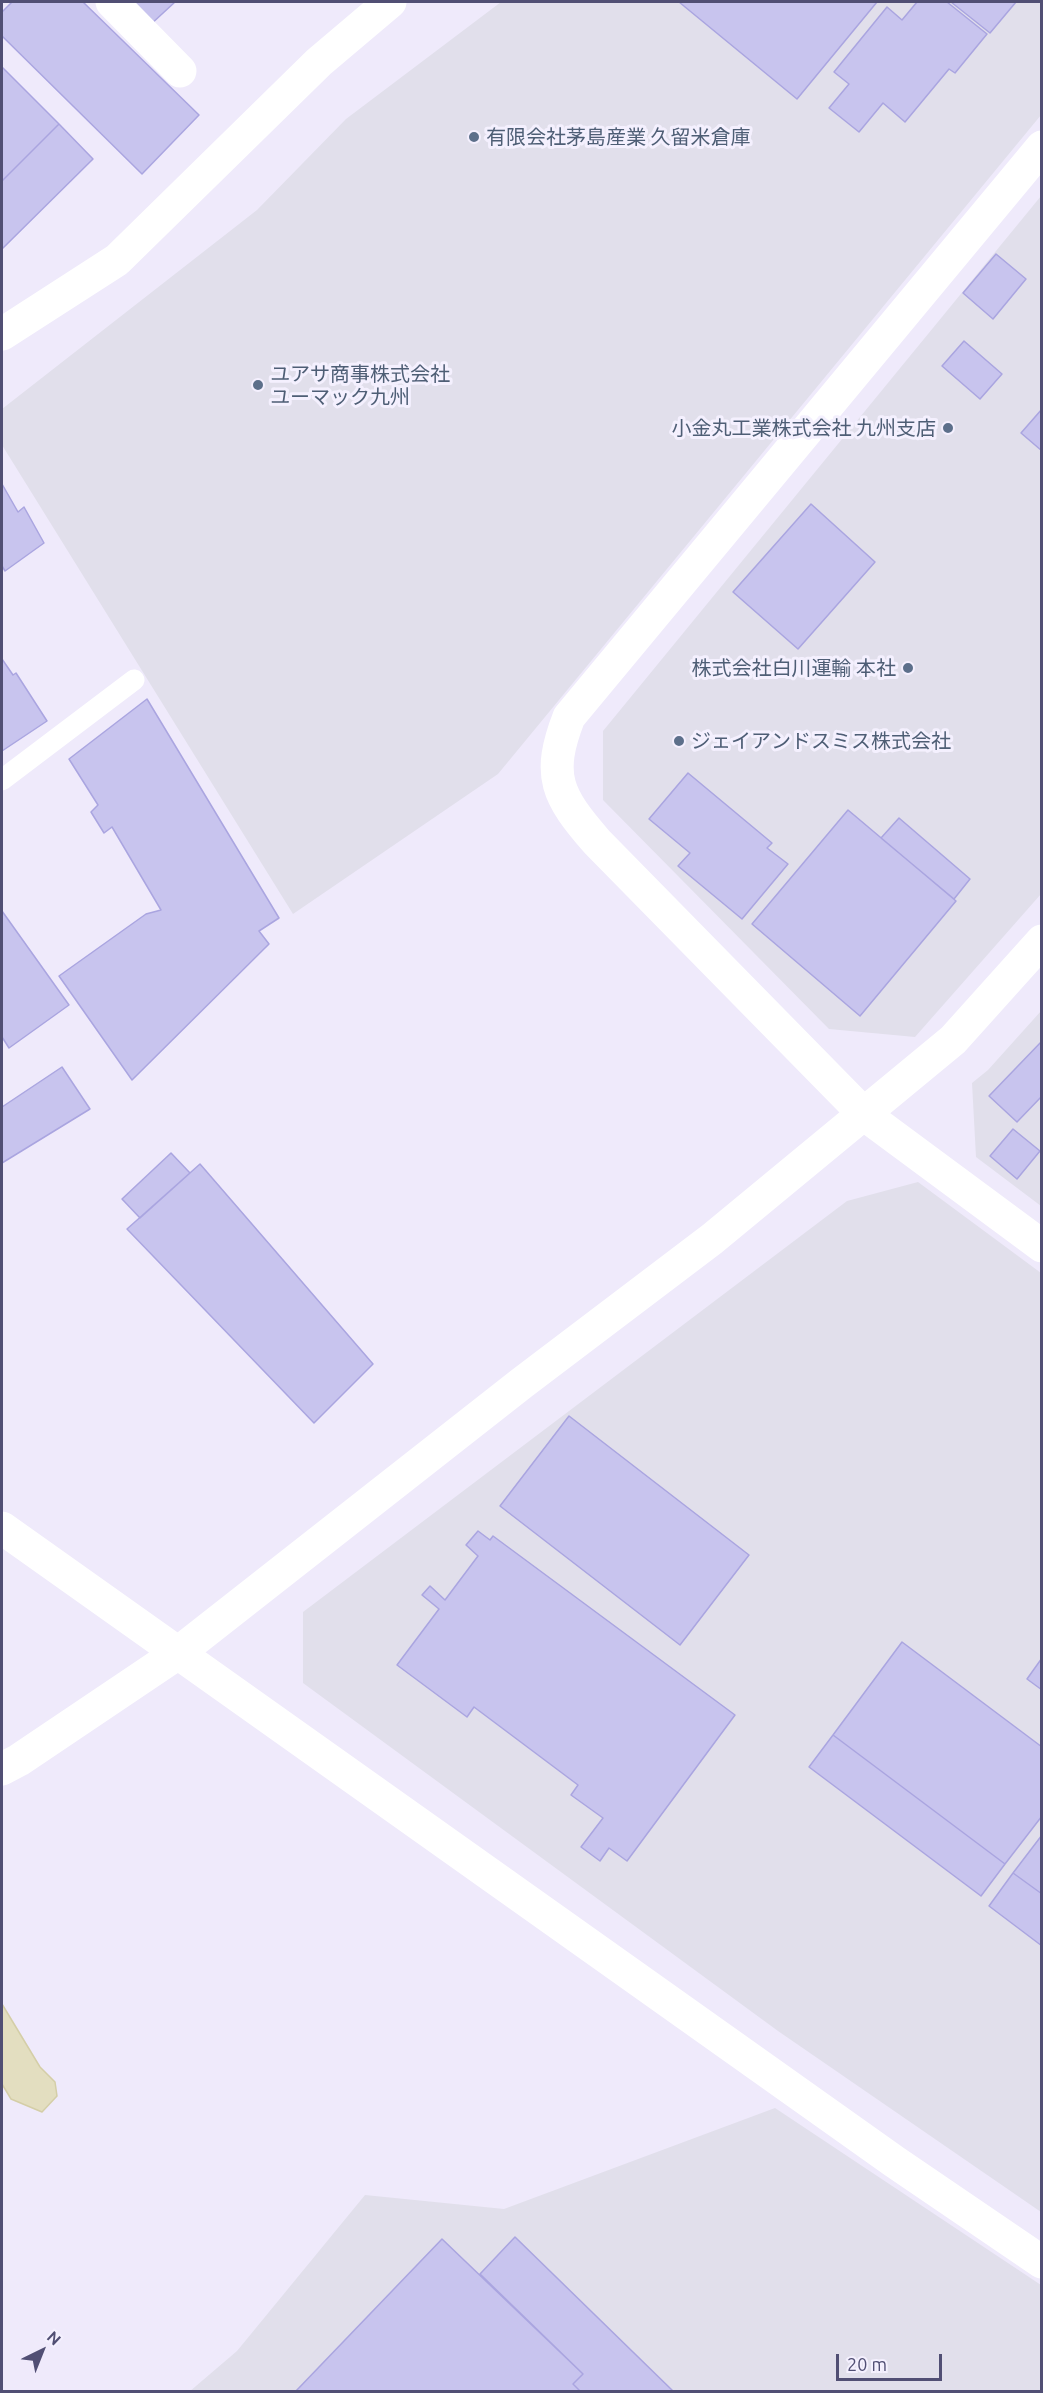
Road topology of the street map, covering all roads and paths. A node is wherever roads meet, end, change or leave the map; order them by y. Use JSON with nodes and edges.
{"nodes":[{"id":1,"x":112,"y":2,"type":"edge"},
{"id":2,"x":390,"y":2,"type":"edge"},
{"id":3,"x":180,"y":71,"type":"dead end"},
{"id":4,"x":1041,"y":147,"type":"edge"},
{"id":5,"x":2,"y":334,"type":"edge"},
{"id":6,"x":134,"y":680,"type":"dead end"},
{"id":7,"x":2,"y":780,"type":"edge"},
{"id":8,"x":1041,"y":941,"type":"edge"},
{"id":9,"x":865,"y":1115,"type":"junction"},
{"id":10,"x":1041,"y":1246,"type":"edge"},
{"id":11,"x":2,"y":1528,"type":"edge"},
{"id":12,"x":178,"y":1653,"type":"junction"},
{"id":13,"x":2,"y":1769,"type":"edge"},
{"id":14,"x":1041,"y":2262,"type":"edge"}],
"edges":[{"from":1,"to":3,"type":"street"},
{"from":2,"to":5,"type":"street"},
{"from":4,"to":9,"type":"street"},
{"from":6,"to":7,"type":"lane"},
{"from":8,"to":9,"type":"street"},
{"from":9,"to":10,"type":"street"},
{"from":9,"to":12,"type":"street"},
{"from":11,"to":12,"type":"street"},
{"from":12,"to":13,"type":"street"},
{"from":12,"to":14,"type":"street"}]}
